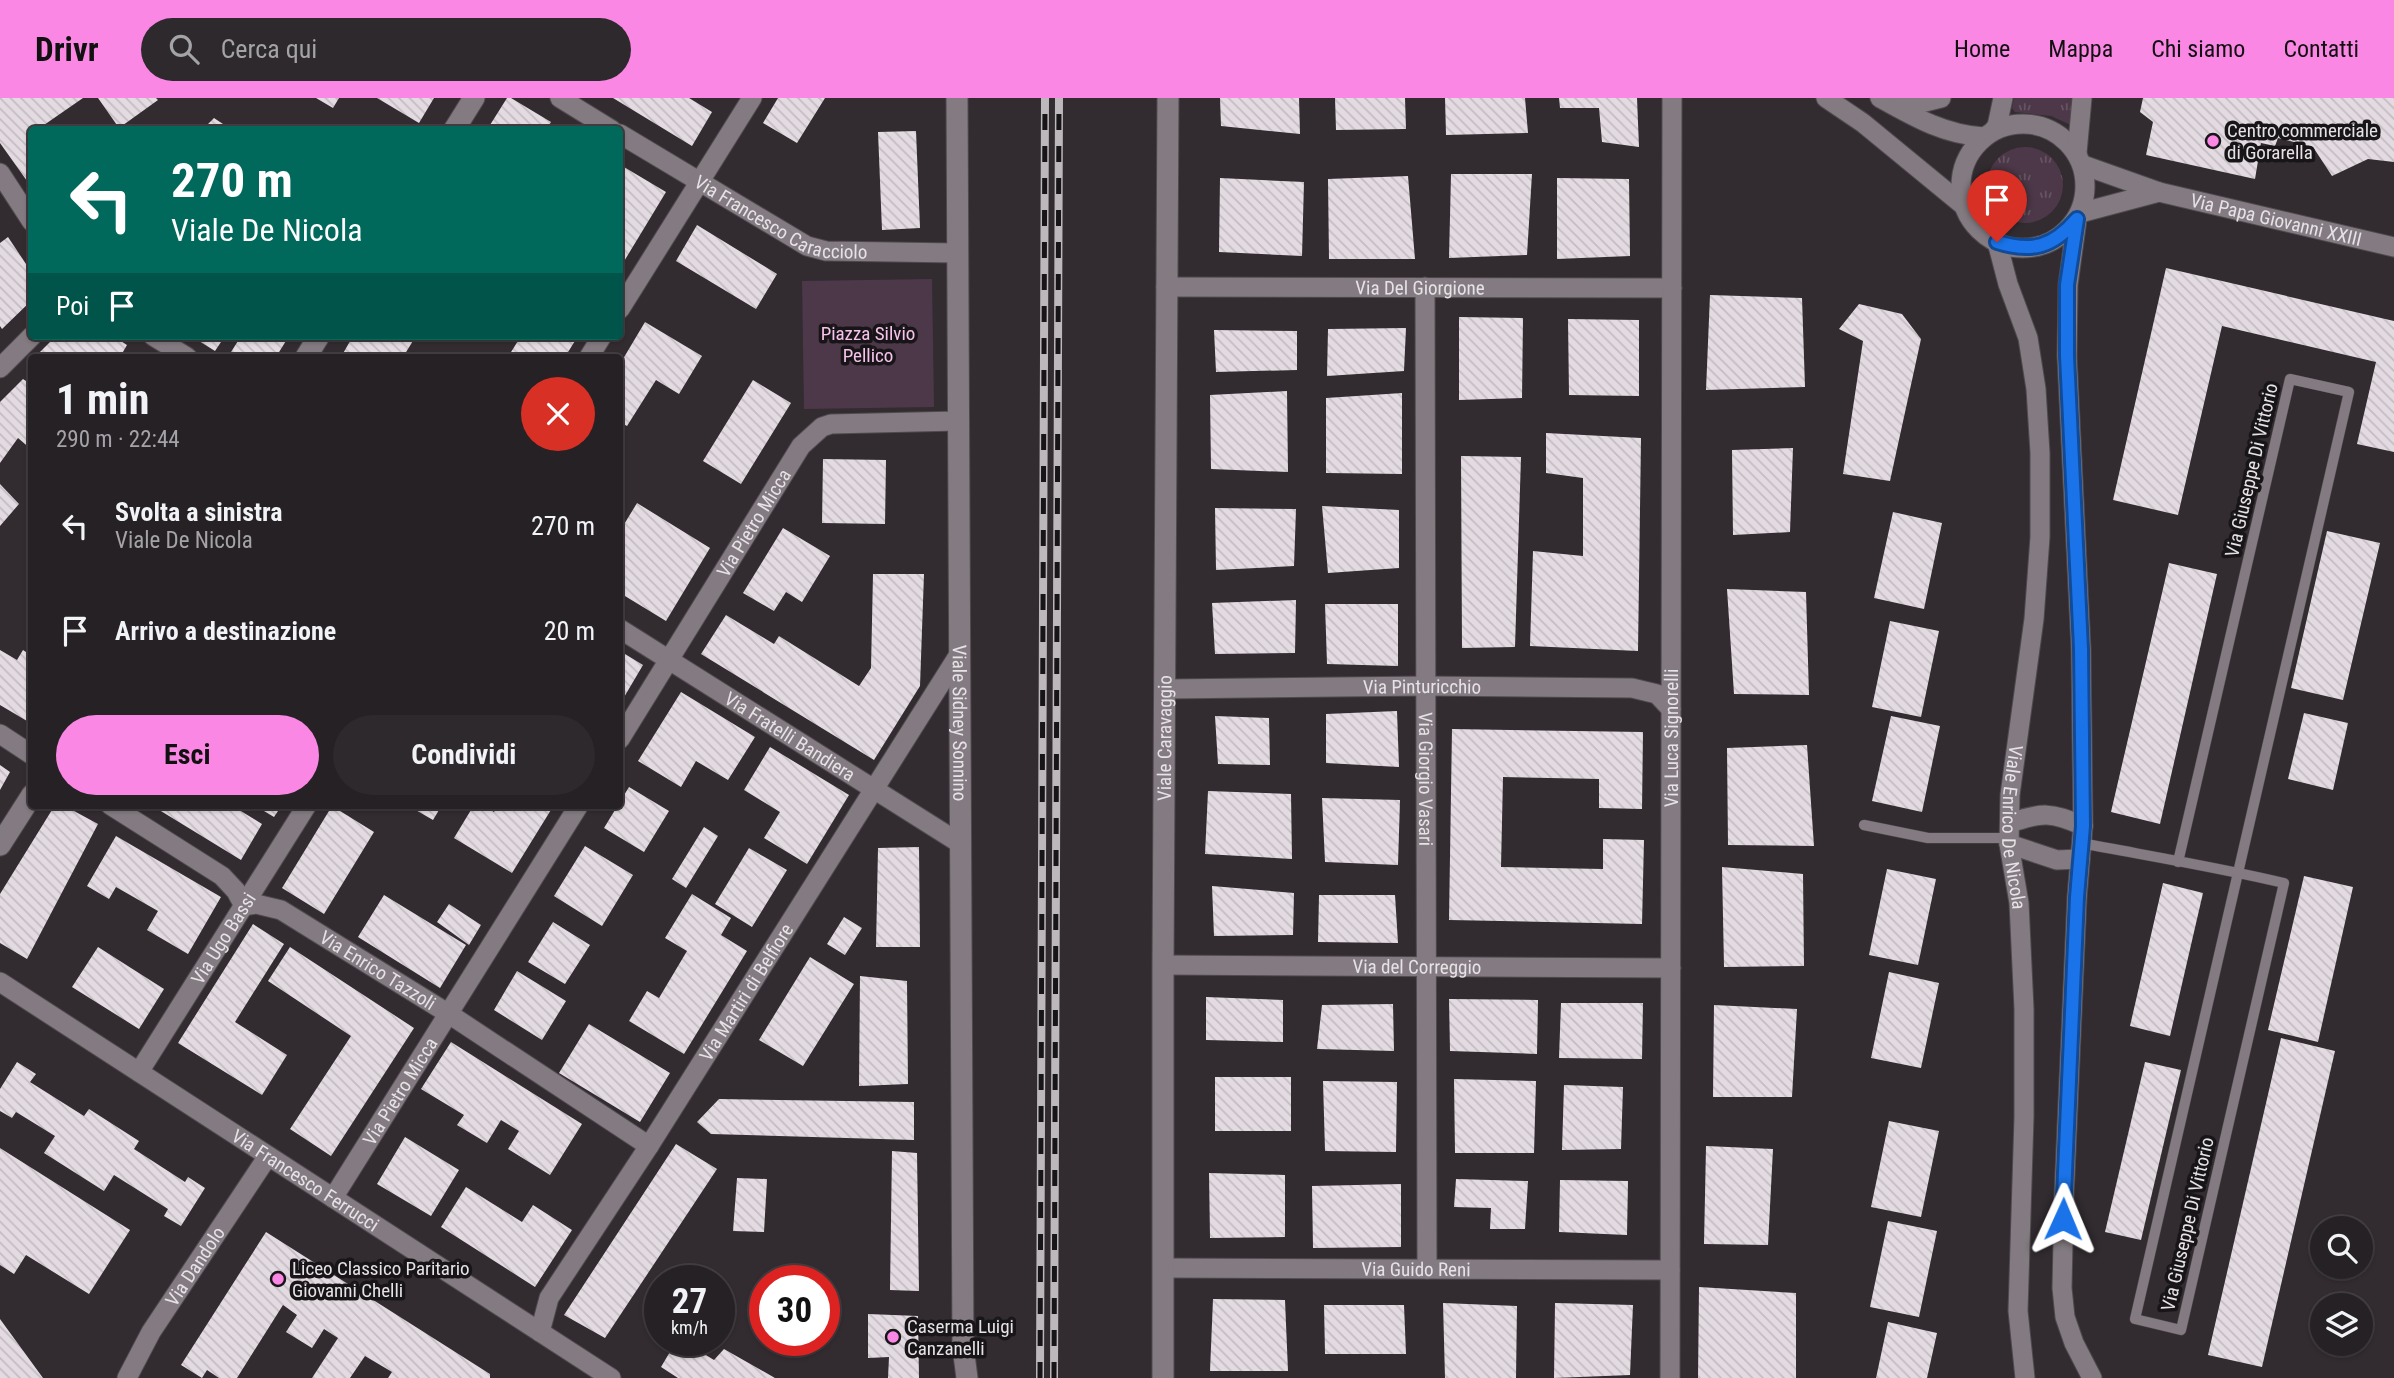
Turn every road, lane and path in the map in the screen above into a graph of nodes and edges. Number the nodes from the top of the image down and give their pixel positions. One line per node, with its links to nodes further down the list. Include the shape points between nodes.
1 (474, 98): 13 (street)
2 (560, 98): 14 (street)
3 (752, 98): 19 (street)
4 (957, 98): 26 (street, Viale Sidney Sonnino)
5 (1168, 98): 27 (street, Viale Caravaggio)
6 (1672, 98): 29 (street, Via Luca Signorelli)
7 (1826, 98): 21 (street)
8 (1880, 98): 15 (street, via 1930,126 1967,136)
9 (1899, 98): 10 (street, via 1924,102)
10 (1941, 98)
11 (2003, 98): 15 (street, via 1997,126)
12 (2082, 98): 17 (street)
13 (456, 126)
14 (606, 126)
15 (1989, 134): 17 (street, via 2011,124 2031,123 2065,138); 21 (street, via 1971,151 1963,168)
16 (623, 136): 19 (street, Via Francesco Caracciolo)
17 (2080, 159): 20 (street, Via Papa Giovanni XXIII); 23 (street, via 2086,181)
18 (0, 173): 22 (street)
19 (699, 182): 26 (street, Via Francesco Caracciolo, via 788,237 826,251); 30 (street)
20 (2159, 192): 23 (street); 25 (street, Via Papa Giovanni XXIII)
21 (1964, 206): 24 (street, via 1977,227)
22 (28, 216)
23 (2078, 216): 24 (street, via 2050,243 2014,248); 52 (street, via 2067,285 2067,356 2081,649)
24 (1997, 242): 51 (street, Viale Enrico De Nicola, via 2028,338 2040,453 2034,619 2010,795)
25 (2394, 247)
26 (957, 253): 35 (street, Viale Sidney Sonnino)
27 (1166, 287): 28 (street, Via Del Giorgione); 40 (street, Viale Caravaggio)
28 (1425, 287): 29 (street, Via Del Giorgione); 39 (street, Via Giorgio Vasari)
29 (1672, 288): 41 (street, Via Luca Signorelli)
30 (623, 304)
31 (28, 340): 34 (street)
32 (159, 340): 33 (street)
33 (182, 354)
34 (0, 368)
35 (958, 421): 37 (street, Viale Sidney Sonnino); 38 (street, Via Pietro Micca, via 831,424 816,431 801,446)
36 (623, 631): 38 (street, Via Fratelli Bandiera)
37 (958, 656): 45 (street, Via Martiri di Belfiore); 53 (street, Viale Sidney Sonnino)
38 (669, 660): 43 (street, Via Pietro Micca); 45 (street, Via Fratelli Bandiera)
39 (1426, 686): 40 (street, Via Pinturicchio); 41 (street, Via Pinturicchio, via 1632,688 1657,694); 59 (street, Via Giorgio Vasari)
40 (1166, 689): 58 (street, Viale Caravaggio)
41 (1671, 709): 60 (street, Via Luca Signorelli)
42 (0, 734): 44 (street)
43 (623, 734)
44 (28, 752)
45 (874, 789): 53 (street, Via Fratelli Bandiera); 64 (street, Via Martiri di Belfiore)
46 (28, 801): 54 (street)
47 (116, 809): 57 (street, via 222,876)
48 (305, 809): 57 (street, Via Ugo Bassi)
49 (577, 809): 62 (street, Via Pietro Micca)
50 (1864, 825): 51 (lane, via 1928,838)
51 (2009, 835): 52 (street, via 2057,860); 52 (street, via 2031,815 2062,816); 78 (street, Viale Enrico De Nicola, via 2024,1009 2018,1311)
52 (2081, 843): 55 (lane, Via Giuseppe Di Vittorio); 79 (street, via 2062,1288 2065,1317)
53 (961, 844): 71 (street, Viale Sidney Sonnino)
54 (0, 845)
55 (2178, 862): 56 (lane, Via Giuseppe Di Vittorio); 56 (lane, Via Giuseppe Di Vittorio, via 2290,379 2349,392)
56 (2238, 872): 56 (lane, Via Giuseppe Di Vittorio, via 2135,1319 2181,1330 2284,883)
57 (244, 906): 62 (street, Via Enrico Tazzoli, via 281,910); 63 (street, Via Ugo Bassi)
58 (1163, 965): 59 (street, Via del Correggio); 67 (street, Viale Caravaggio)
59 (1426, 966): 60 (street, Via del Correggio); 68 (street, Via Giorgio Vasari)
60 (1671, 968): 69 (street, Via Luca Signorelli)
61 (0, 982): 63 (street, Via Francesco Ferrucci)
62 (449, 1014): 64 (street, Via Enrico Tazzoli); 66 (street, Via Pietro Micca)
63 (139, 1072): 65 (street, Via Francesco Ferrucci)
64 (649, 1146): 70 (street, Via Martiri di Belfiore, via 549,1298)
65 (268, 1156): 66 (street, Via Francesco Ferrucci); 72 (street, Via Dandolo, via 151,1332)
66 (333, 1198): 70 (street, Via Francesco Ferrucci)
67 (1164, 1268): 68 (street, Via Guido Reni); 76 (street, Viale Caravaggio)
68 (1427, 1269): 69 (street, Via Guido Reni)
69 (1670, 1270): 77 (street, Via Luca Signorelli)
70 (540, 1332): 73 (street, Via Francesco Ferrucci)
71 (963, 1347): 74 (street, Viale Sidney Sonnino); 75 (street, Viale Sidney Sonnino)
72 (127, 1378)
73 (611, 1378)
74 (958, 1378)
75 (967, 1378)
76 (1163, 1378)
77 (1670, 1378)
78 (2025, 1378)
79 (2092, 1378)

